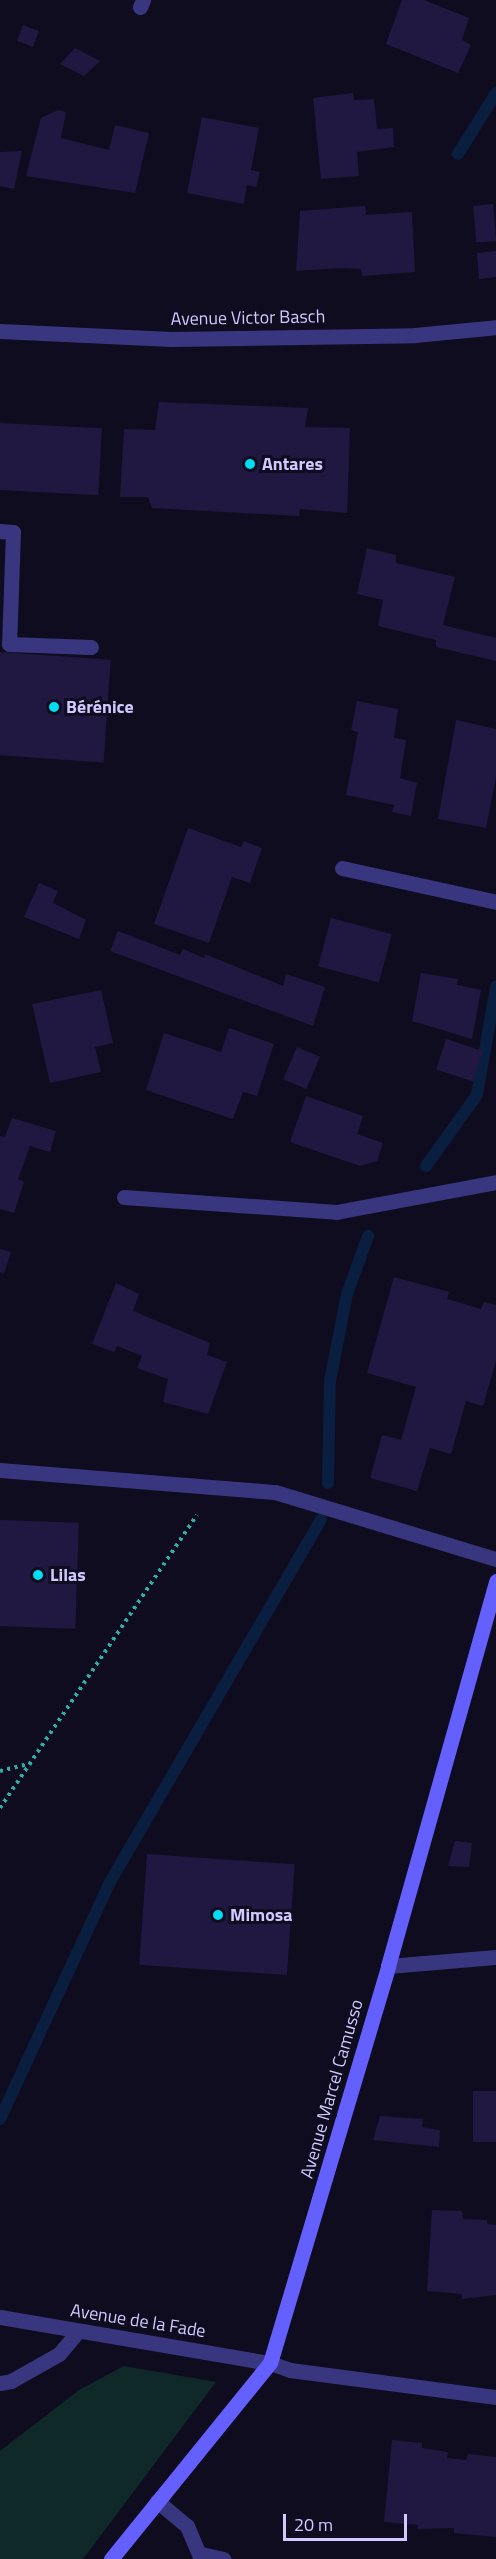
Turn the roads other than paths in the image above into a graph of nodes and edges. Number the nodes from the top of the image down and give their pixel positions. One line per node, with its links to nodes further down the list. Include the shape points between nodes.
1 (496, 327): 2 (street, Avenue Victor Basch, via 415,335 171,339)
2 (0, 331)
3 (0, 531): 4 (street, via 13,532 9,644)
4 (92, 647)
5 (342, 868): 6 (street)
6 (496, 902)
7 (496, 1182): 8 (street, via 336,1212)
8 (124, 1197)
9 (0, 1470): 10 (street, via 275,1492)
10 (496, 1559)
11 (496, 1581): 13 (street, Avenue Marcel Camusso)
12 (496, 1957): 13 (street)
13 (388, 1966): 16 (street, Avenue Marcel Camusso)
14 (0, 2317): 15 (street, Avenue de la Fade)
15 (78, 2331): 16 (street, Avenue de la Fade); 17 (street, via 59,2354 11,2381)
16 (270, 2363): 18 (street, Avenue de la Fade, via 290,2370); 19 (street, Avenue Marcel Camusso, via 225,2423)
17 (0, 2383)
18 (496, 2397)
19 (157, 2501): 20 (street, via 187,2526); 21 (street, Avenue Marcel Camusso)
20 (201, 2557): 22 (street)
21 (111, 2559)
22 (223, 2559)

